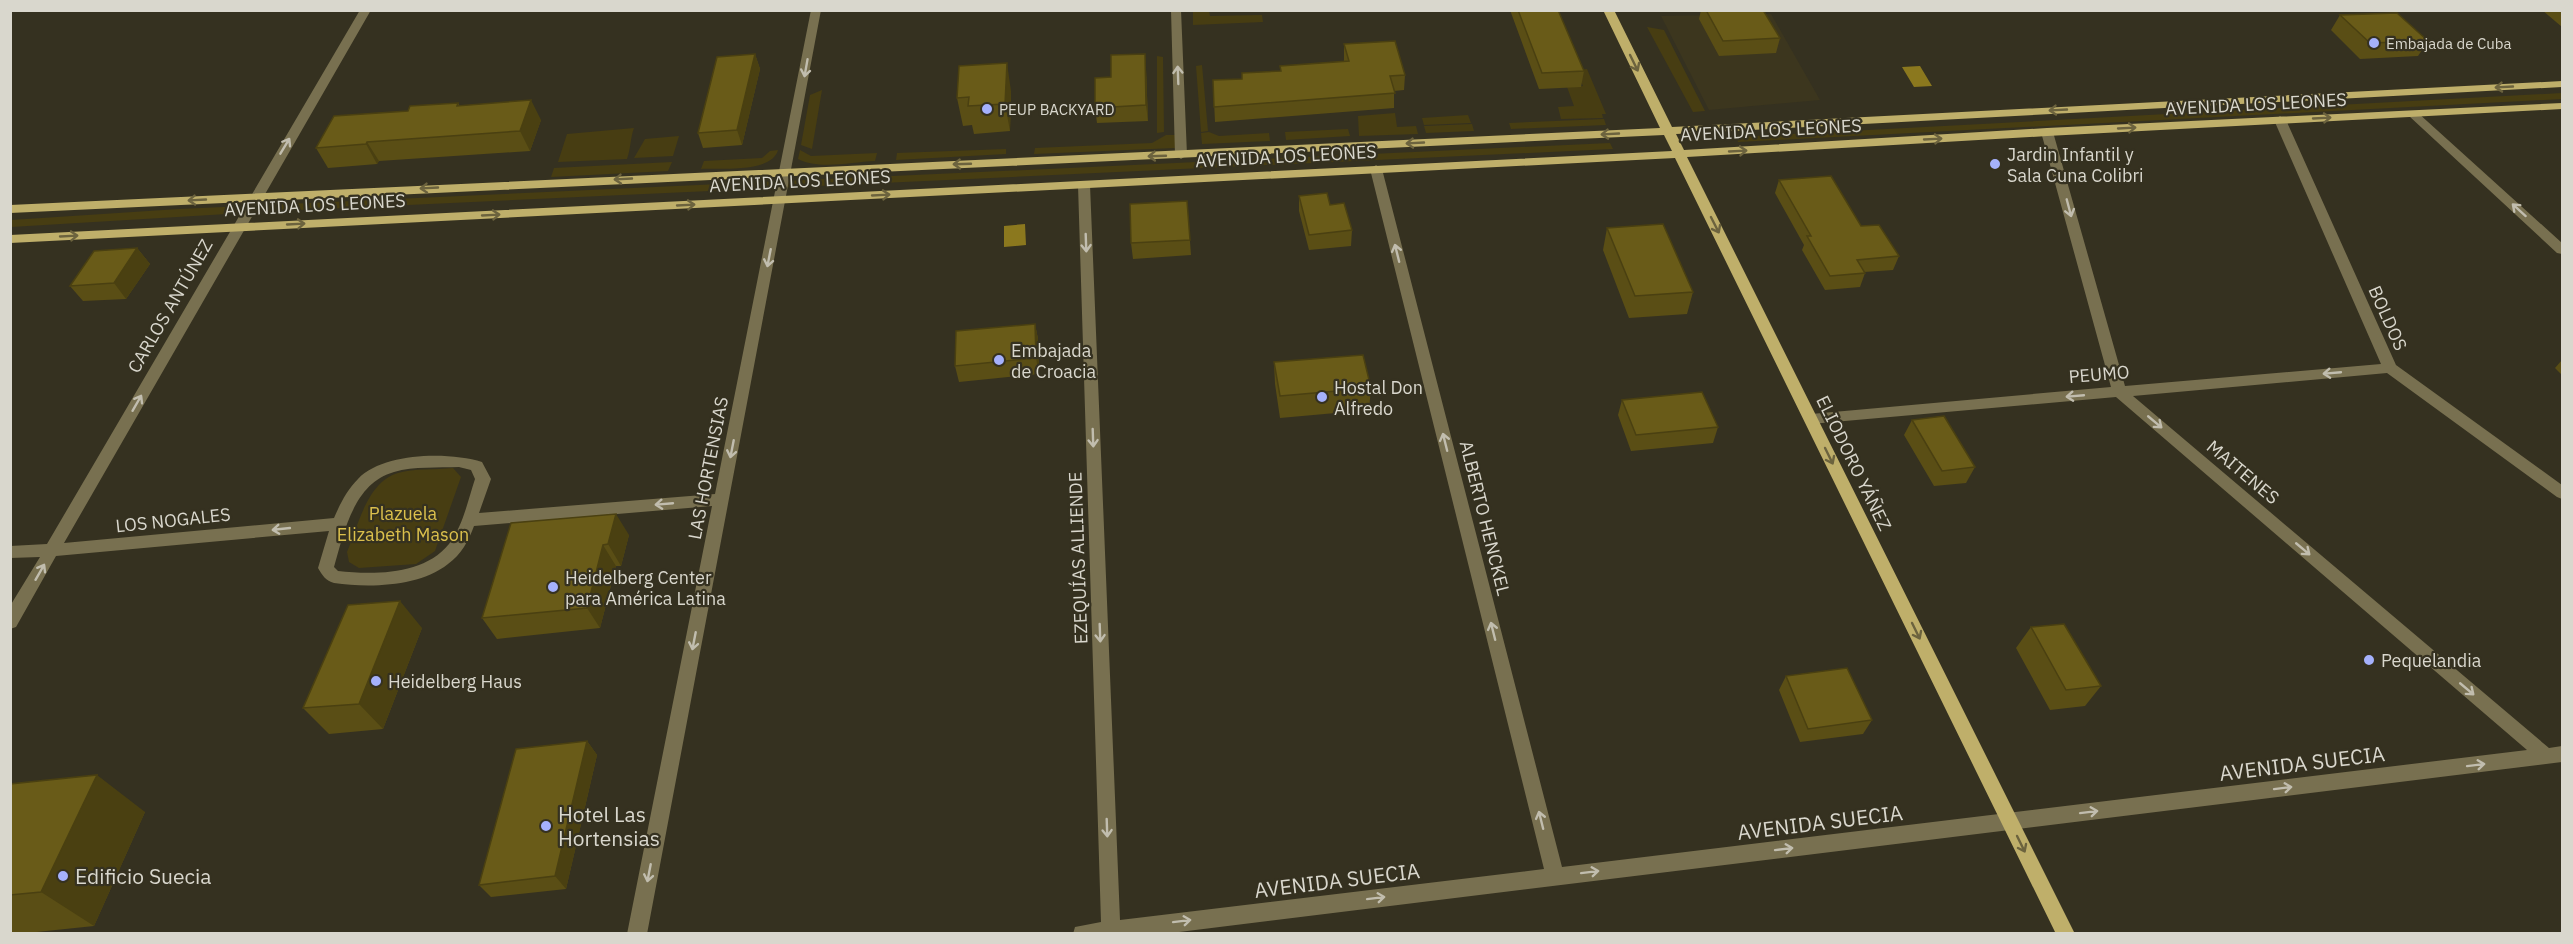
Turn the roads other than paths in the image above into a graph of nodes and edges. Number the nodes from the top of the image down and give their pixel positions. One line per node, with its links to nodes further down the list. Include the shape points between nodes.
1 (366, 10): 16 (street, CARLOS ANTÚNEZ, one-way to 1)
2 (816, 10): 14 (street, LAS HORTENSIAS, one-way to 14)
3 (1176, 10): 12 (street, one-way to 3)
4 (1608, 10): 9 (main road, ELIODORO YÁÑEZ, one-way to 9)
5 (2562, 84): 9 (main road, AVENIDA LOS LEONES, one-way to 9)
6 (2562, 106): 7 (main road, AVENIDA LOS LEONES)
7 (2413, 114): 8 (main road, AVENIDA LOS LEONES, one-way to 7); 21 (street, one-way to 7)
8 (2280, 120): 10 (main road, AVENIDA LOS LEONES, one-way to 8); 22 (street, BOLDOS)
9 (1668, 131): 11 (main road, ELIODORO YÁÑEZ); 12 (main road, AVENIDA LOS LEONES, one-way to 12)
10 (2047, 132): 11 (main road, AVENIDA LOS LEONES, one-way to 10); 23 (street, one-way to 23)
11 (1680, 154): 13 (main road, AVENIDA LOS LEONES); 24 (main road, ELIODORO YÁÑEZ, one-way to 24)
12 (1181, 155): 14 (main road, AVENIDA LOS LEONES, one-way to 14)
13 (1376, 169): 15 (main road, AVENIDA LOS LEONES); 34 (street, ALBERTO HENCKEL, one-way to 13)
14 (787, 171): 16 (main road, AVENIDA LOS LEONES, one-way to 16); 17 (street, LAS HORTENSIAS)
15 (1084, 184): 17 (main road, AVENIDA LOS LEONES, one-way to 15); 35 (street, EZEQUÍAS ALLIENDE, one-way to 35)
16 (255, 197): 18 (main road, AVENIDA LOS LEONES, one-way to 18); 19 (street, CARLOS ANTÚNEZ)
17 (780, 201): 19 (main road, AVENIDA LOS LEONES, one-way to 17); 26 (street, LAS HORTENSIAS, one-way to 26)
18 (10, 209)
19 (238, 227): 20 (main road, AVENIDA LOS LEONES, one-way to 19); 29 (street, CARLOS ANTÚNEZ, one-way to 19)
20 (10, 239)
21 (2562, 250)
22 (2390, 368): 23 (street, PEUMO, one-way to 23); 25 (street, BOLDOS)
23 (2119, 392): 24 (street, PEUMO, one-way to 24); 32 (street, MAITENES, one-way to 32)
24 (1811, 419): 33 (main road, ELIODORO YÁÑEZ, one-way to 33)
25 (2562, 493)
26 (722, 499): 27 (street, one-way to 27); 36 (street, LAS HORTENSIAS, one-way to 36)
27 (469, 520): 28 (street, via 454,550 435,568 411,576 351,580 334,577 326,568); 28 (street, via 483,479 477,466 459,461 390,467 373,474 358,487)
28 (339, 524): 29 (street, LOS NOGALES, one-way to 29)
29 (52, 549): 30 (street, LOS NOGALES); 31 (street, CARLOS ANTÚNEZ, one-way to 29)
30 (10, 552)
31 (10, 622)
32 (2554, 755): 33 (street, AVENIDA SUECIA, one-way to 32)
33 (2010, 821): 34 (street, AVENIDA SUECIA, one-way to 33); 38 (main road, ELIODORO YÁÑEZ, one-way to 38)
34 (1555, 876): 35 (street, AVENIDA SUECIA, one-way to 34)
35 (1111, 930): 37 (street, AVENIDA SUECIA)
36 (637, 933)
37 (1082, 933)
38 (2066, 933)

